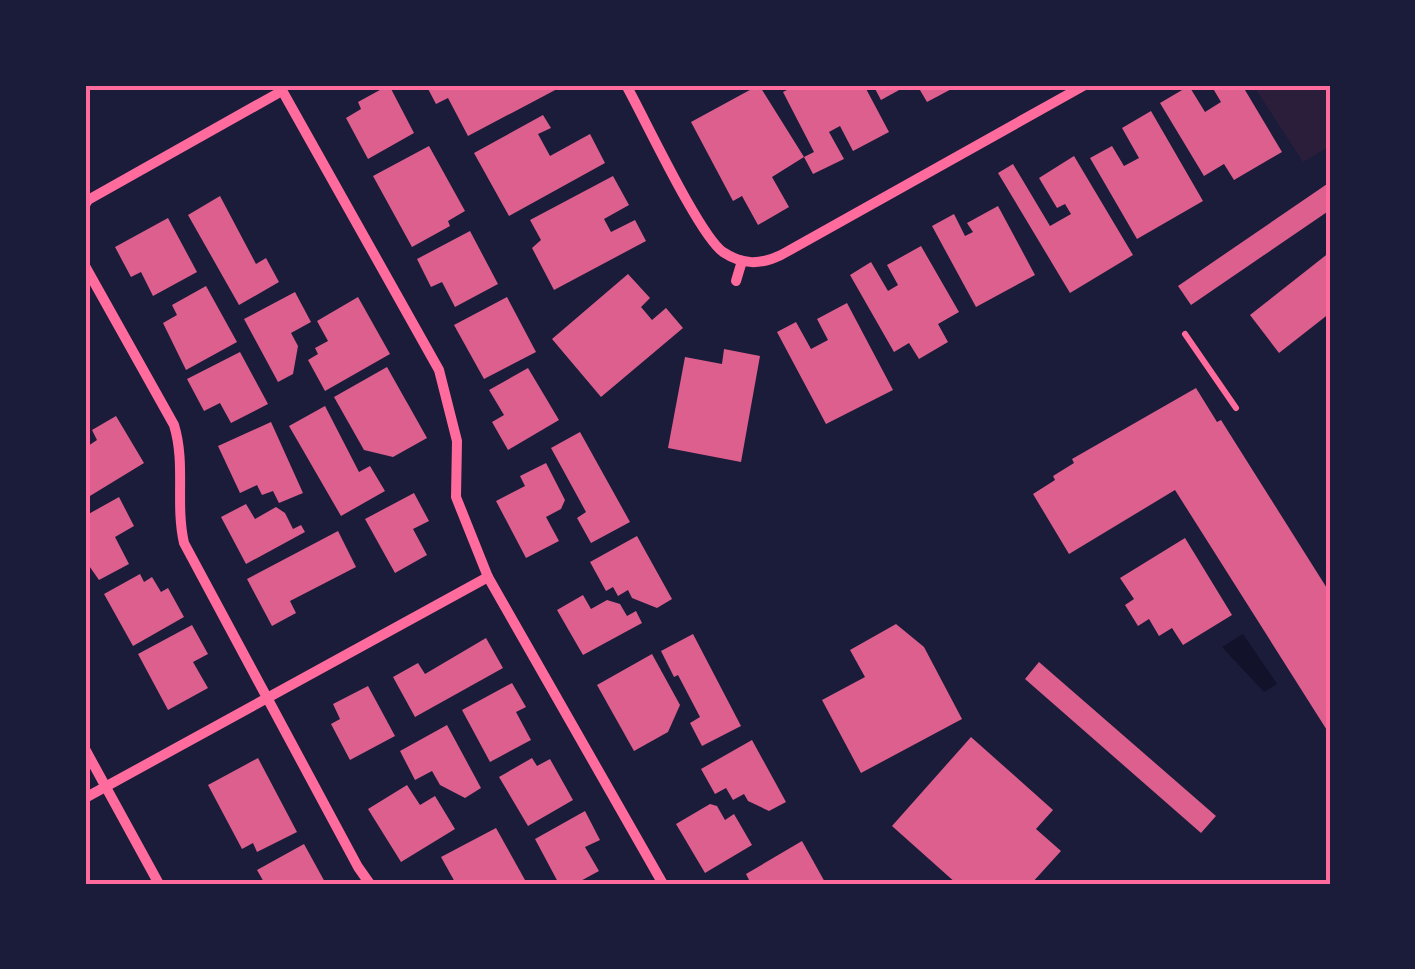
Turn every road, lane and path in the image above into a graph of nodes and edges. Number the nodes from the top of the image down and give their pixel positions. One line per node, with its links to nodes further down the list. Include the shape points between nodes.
1 (626, 85): 5 (street, via 713,243)
2 (1085, 85): 5 (street, via 781,256)
3 (281, 88): 4 (street); 10 (street, via 439,370 457,441 456,498)
4 (85, 205)
5 (747, 262): 7 (street)
6 (85, 266): 11 (street, via 174,425 182,450 178,516 184,543)
7 (736, 281)
8 (1185, 334): 9 (lane)
9 (1236, 408)
10 (488, 577): 11 (street); 17 (street)
11 (266, 697): 13 (street); 16 (street)
12 (85, 749): 13 (street)
13 (106, 787): 14 (street); 15 (street)
14 (85, 798)
15 (159, 884)
16 (370, 884)
17 (662, 884)

